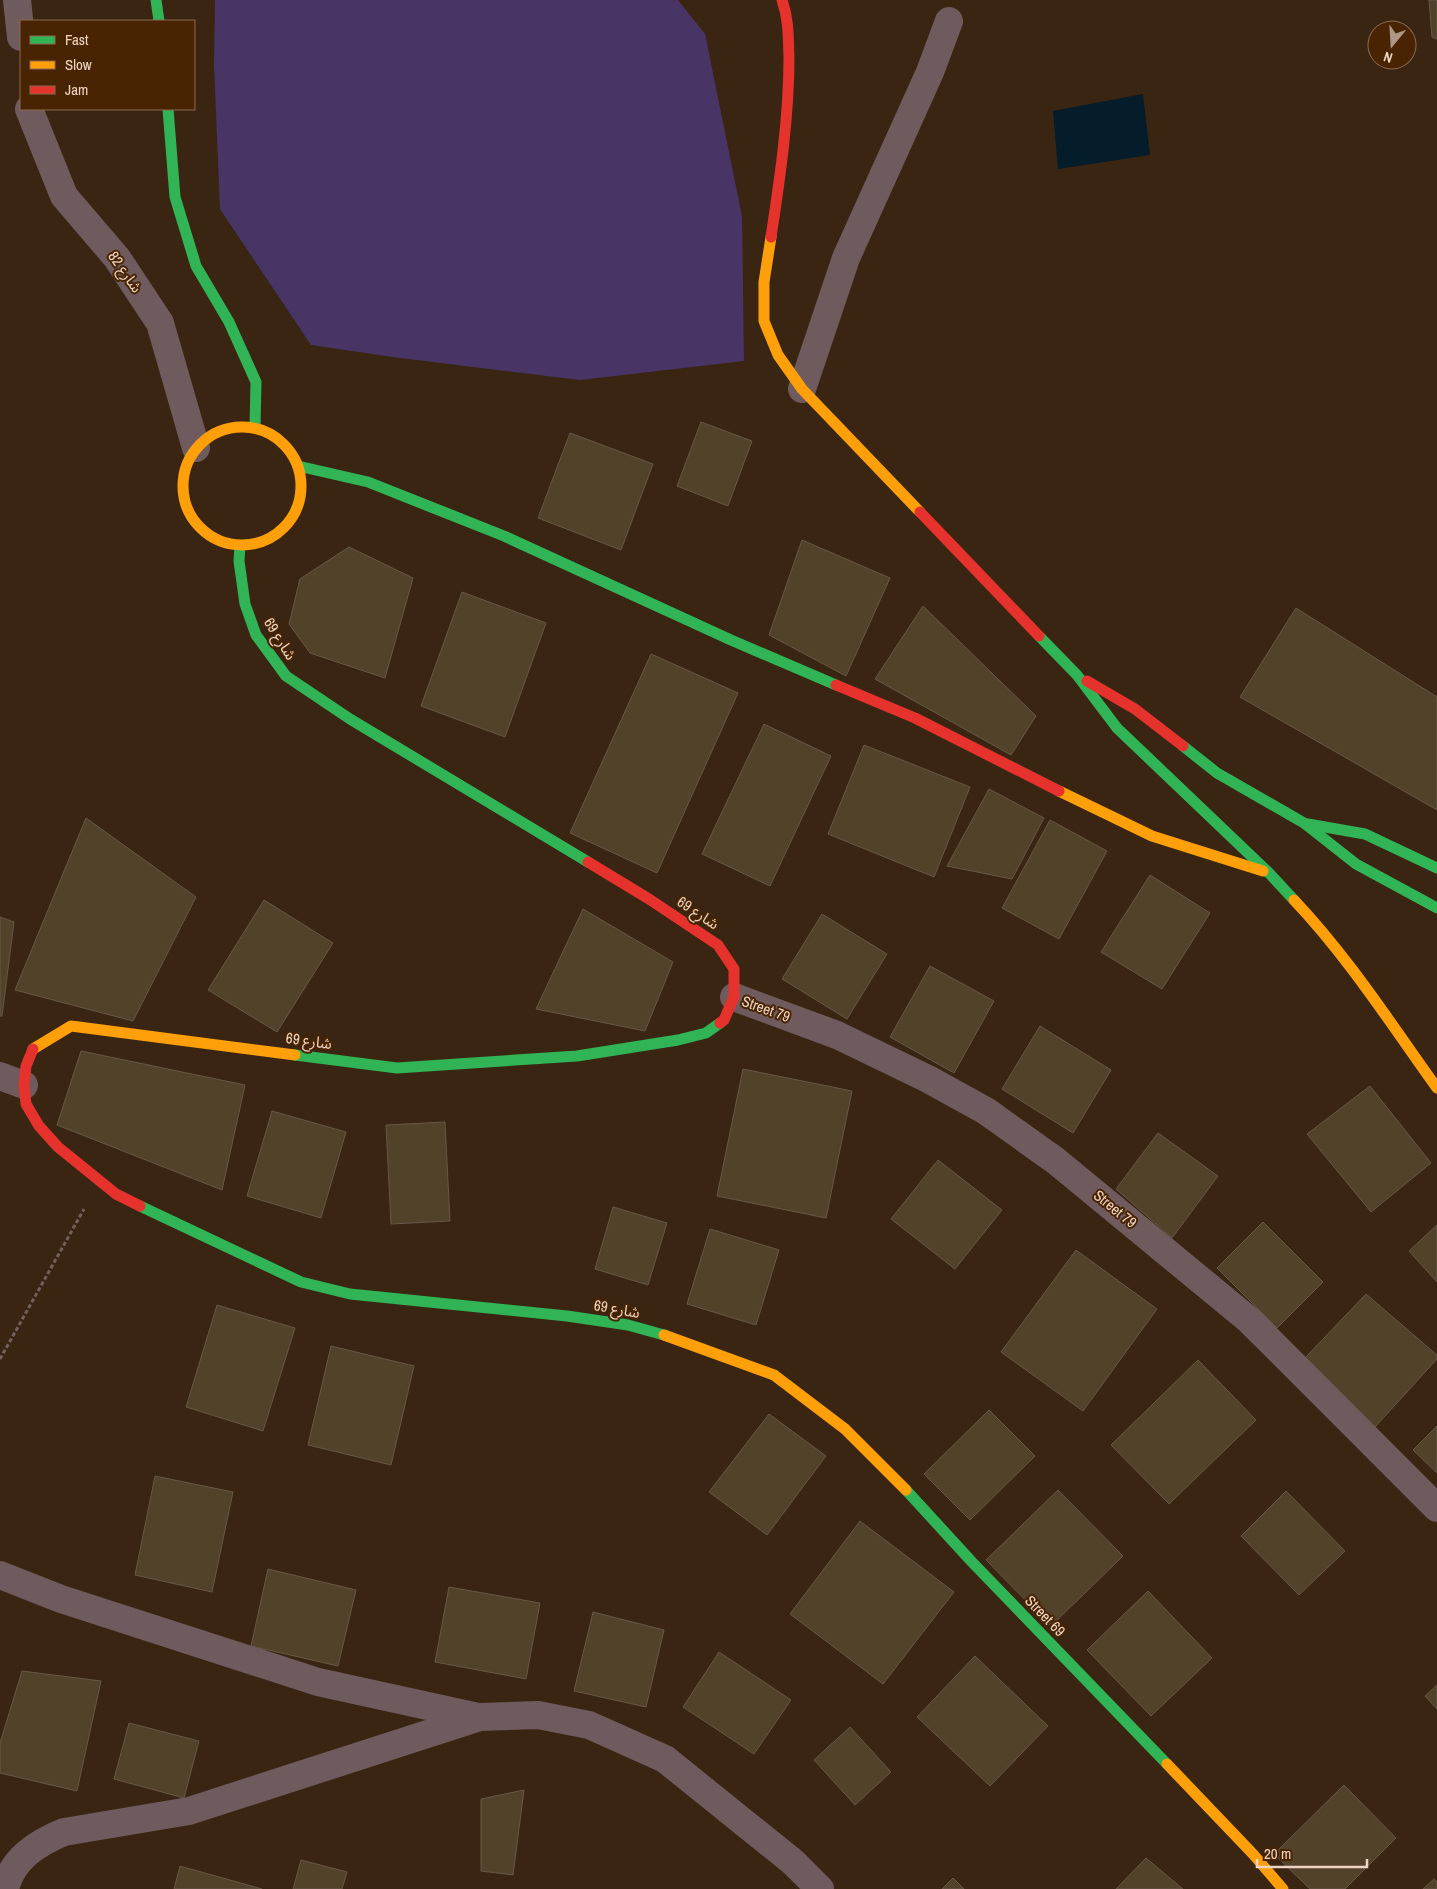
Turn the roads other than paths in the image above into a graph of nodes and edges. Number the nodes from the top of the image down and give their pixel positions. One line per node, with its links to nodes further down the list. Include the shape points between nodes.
1 (17, 0): 6 (street)
2 (156, 0): 4 (street)
3 (782, 0): 9 (street, via 788,17 790,86 764,282 764,321 778,355)
4 (159, 20)
5 (949, 21): 9 (street, via 930,72 846,258)
6 (20, 28)
7 (29, 110): 11 (street, شارع 82, via 64,196 117,258 160,323)
8 (168, 110): 10 (street, via 175,197 196,266 229,322 256,382)
9 (802, 389): 14 (street)
10 (255, 428): 11 (street, via 233,427 212,434); 12 (street, via 281,442 292,453)
11 (196, 448): 13 (street, via 186,464 182,483 184,501 192,519 205,533 222,542)
12 (298, 466): 13 (street, via 301,499 285,528 257,544); 17 (street, via 368,482 504,536 731,640 915,718 1152,836)
13 (240, 546): 19 (street, شارع 69, via 244,604 256,635 286,676 350,719 649,899 718,945 734,969)
14 (1078, 675): 15 (street, via 1135,709 1217,773); 17 (street, via 1117,728)
15 (1304, 823): 16 (street, via 1365,834); 18 (street, via 1356,864)
16 (1437, 868)
17 (1269, 873): 21 (street, via 1324,932)
18 (1437, 908)
19 (734, 997): 20 (street, شارع 69, via 724,1020 706,1033 678,1040 577,1056 397,1068 71,1026 34,1047 26,1066); 23 (street, Street 79, via 837,1035 986,1111 1056,1162 1250,1320)
20 (12, 1080): 22 (street, شارع 69, via 39,1126 58,1147)
21 (1437, 1088)
22 (100, 1182): 28 (street, Street 69, via 116,1194 160,1216 301,1282 350,1294 628,1325 681,1340 774,1375 845,1430 902,1486)
23 (1437, 1508)
24 (0, 1575): 25 (street, via 61,1599 318,1682)
25 (480, 1717): 26 (street, via 189,1811 64,1832 33,1848 19,1861 8,1876); 27 (street, via 538,1715 589,1725 665,1759 793,1862)
26 (5, 1889)
27 (820, 1889)
28 (1284, 1889)

